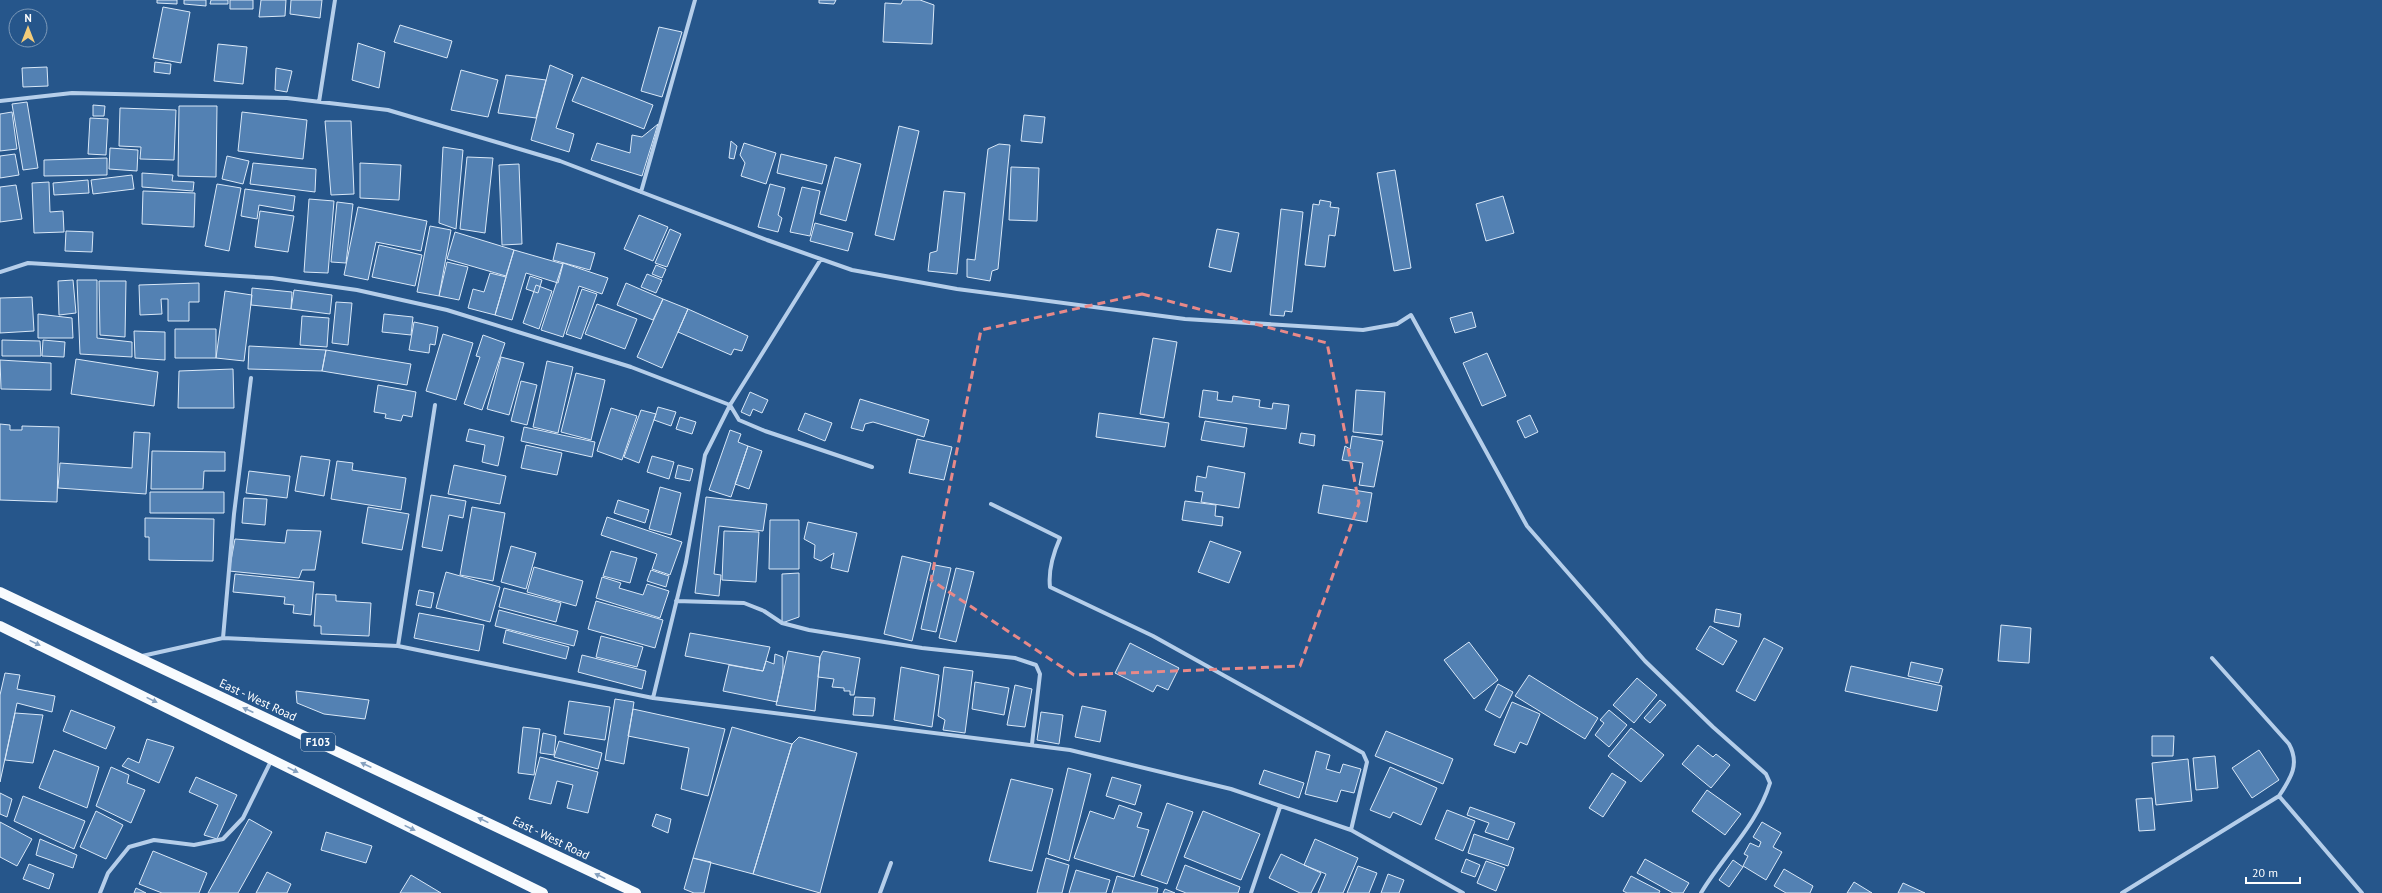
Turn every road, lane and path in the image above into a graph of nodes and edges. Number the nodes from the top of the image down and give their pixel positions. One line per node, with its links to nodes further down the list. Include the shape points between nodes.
1 (335, 0): 4 (street)
2 (695, 0): 5 (street)
3 (0, 101): 4 (street, via 72,93 287,98)
4 (319, 102): 5 (street, via 388,110 560,161)
5 (641, 192): 6 (street)
6 (821, 259): 10 (street); 33 (street, via 852,270 957,289 1185,319 1363,330 1397,324 1411,315 1528,526 1645,660 1713,727 1766,774 1770,783 1765,798 1747,829 1713,872)
7 (0, 272): 10 (street, via 28,263 272,278 357,290 447,310 630,367)
8 (251, 378): 16 (street)
9 (435, 405): 17 (street)
10 (730, 405): 11 (street, via 739,420); 14 (street, via 705,455 686,562)
11 (872, 467)
12 (991, 504): 25 (street, via 1060,538 1048,576 1050,587 1153,636 1363,753 1367,762)
13 (0, 592): 18 (main road, East - West Road / F103)
14 (676, 601): 20 (street); 21 (street, via 744,603 764,610 782,623 808,630 922,648 1015,658 1036,665 1040,674)
15 (1, 627): 22 (main road, one-way to 22)
16 (222, 638): 17 (street); 18 (street)
17 (398, 646): 20 (street)
18 (137, 658): 29 (main road, East - West Road / F103, one-way to 18)
19 (2212, 658): 23 (street, via 2289,744 2294,754 2293,776)
20 (653, 698): 21 (street, via 790,717)
21 (1032, 744): 24 (street, via 1070,750 1231,789)
22 (271, 760): 27 (street, via 243,818 222,839 194,845 154,840 128,847 108,873); 28 (main road, one-way to 28)
23 (2279, 796): 34 (street); 35 (street)
24 (1280, 807): 25 (street); 31 (street)
25 (1351, 830): 32 (street)
26 (891, 863): 30 (street)
27 (100, 893)
28 (543, 893)
29 (636, 893)
30 (880, 893)
31 (1251, 893)
32 (1463, 893)
33 (1701, 893)
34 (2122, 893)
35 (2362, 893)

